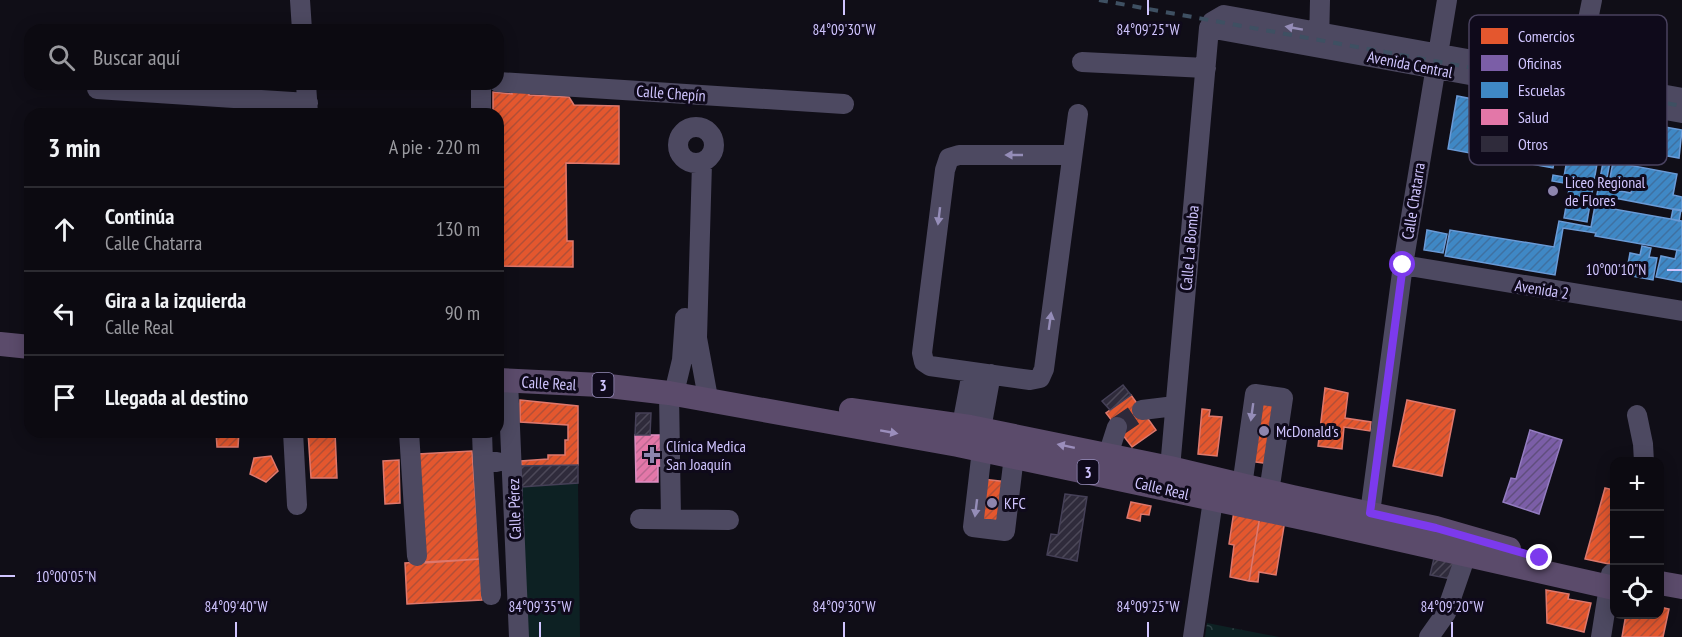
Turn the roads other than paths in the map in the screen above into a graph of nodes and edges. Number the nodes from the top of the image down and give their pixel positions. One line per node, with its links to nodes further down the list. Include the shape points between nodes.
1 (300, 0): 7 (street)
2 (1320, 0): 8 (street)
3 (1447, 0): 9 (street, Calle Chatarra)
4 (1592, 0): 5 (street)
5 (1589, 15)
6 (1217, 22): 8 (street, Avenida Central); 12 (street, Calle La Bomba)
7 (302, 24)
8 (1319, 40): 9 (street, Avenida Central)
9 (1436, 61): 11 (street, Avenida Central); 26 (street, Calle Chatarra)
10 (1082, 62): 12 (street)
11 (1469, 67)
12 (1206, 68): 36 (street, Calle La Bomba)
13 (504, 82): 19 (street, Calle Chepín)
14 (116, 90): 18 (street)
15 (481, 90): 20 (street)
16 (1667, 96): 17 (street, Avenida Central)
17 (1682, 98)
18 (307, 100)
19 (844, 104)
20 (481, 108)
21 (1667, 109): 22 (street, Avenida Central)
22 (1682, 113)
23 (1078, 114): 24 (street)
24 (1072, 155): 31 (street, one-way to 24, via 1030,380 1040,378 1044,369); 31 (street, one-way to 31, via 949,158 922,353 924,363 930,366)
25 (696, 162): 28 (street)
26 (1403, 265): 27 (street, Avenida 2); 55 (street, Calle Chatarra)
27 (1682, 311)
28 (691, 338): 34 (street); 35 (street)
29 (0, 344): 30 (main road)
30 (24, 346)
31 (981, 373): 40 (street)
32 (504, 380): 34 (main road, Calle Real / 3)
33 (504, 389): 47 (street, Calle Pérez)
34 (672, 393): 35 (main road, Calle Real / 3); 57 (street)
35 (708, 398): 40 (main road, Calle Real / 3)
36 (1175, 406): 37 (street); 49 (street, Calle La Bomba)
37 (1142, 410)
38 (1637, 415): 46 (street)
39 (1117, 427): 44 (street)
40 (975, 435): 44 (main road, Calle Real / 3, one-way to 40); 45 (main road, Calle Real / 3); 45 (street, one-way to 45, via 973,527 1005,531)
41 (293, 438): 54 (street)
42 (409, 438): 61 (street)
43 (482, 438): 48 (street)
44 (1108, 455): 49 (main road, Calle Real / 3)
45 (1014, 456): 50 (main road, Calle Real / 3)
46 (1644, 457)
47 (512, 460): 48 (street); 70 (street, Calle Pérez)
48 (483, 462): 67 (street)
49 (1170, 468): 50 (main road, via 1156,475 1127,470); 51 (main road, Calle Real / 3); 53 (main road, via 1178,480 1207,490)
50 (1089, 472): 53 (main road, Calle Real / 3)
51 (1242, 486): 52 (main road, Calle Real / 3); 52 (street, one-way to 51, via 1283,398 1255,394)
52 (1280, 494): 53 (main road, via 1270,498 1222,492); 55 (main road, Calle Real / 3)
53 (1213, 500): 59 (main road, Calle Real / 3); 71 (street)
54 (297, 505)
55 (1370, 513): 59 (main road, via 1364,519); 60 (main road, via 1382,526 1420,534); 62 (main road, Calle Real / 3, via 1436,528)
56 (640, 519): 57 (street)
57 (671, 519): 58 (street)
58 (729, 520)
59 (1317, 521): 60 (main road, Calle Real / 3)
60 (1456, 552): 63 (main road, Calle Real / 3); 72 (street, via 1446,613)
61 (417, 556)
62 (1610, 580)
63 (1610, 581)
64 (1664, 584): 65 (main road)
65 (1682, 587)
66 (1610, 591): 73 (street)
67 (491, 595)
68 (1664, 597): 69 (main road)
69 (1682, 600)
70 (519, 637)
71 (1193, 637)
72 (1428, 637)
73 (1601, 637)

